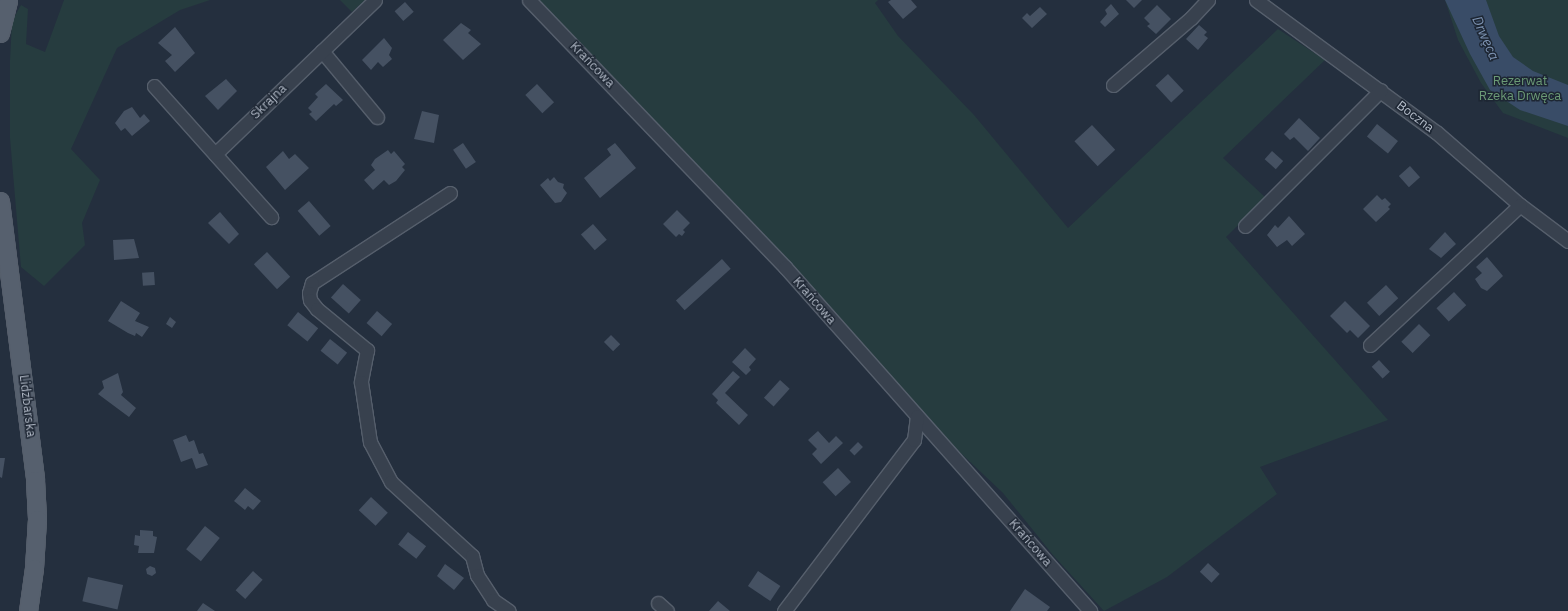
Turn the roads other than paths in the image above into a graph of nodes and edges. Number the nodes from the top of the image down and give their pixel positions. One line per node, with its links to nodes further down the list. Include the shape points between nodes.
1 (8, 0): 6 (main road)
2 (375, 0): 7 (street, Skrajna)
3 (529, 0): 20 (street, Krańcowa, via 785,267)
4 (1208, 0): 8 (street)
5 (1256, 0): 10 (street, Boczna)
6 (0, 33)
7 (322, 51): 11 (street); 12 (street, Skrajna)
8 (1113, 84)
9 (154, 86): 12 (street)
10 (1380, 90): 15 (street, Boczna, via 1436,132); 17 (street)
11 (378, 117)
12 (215, 154): 16 (street)
13 (450, 193): 22 (street, via 312,283 308,293 317,309 367,350 361,382 370,442 391,482 472,556 477,575 494,600)
14 (0, 201): 21 (main road, Lidzbarska, via 35,480 35,561)
15 (1520, 205): 18 (street, Boczna); 19 (street)
16 (271, 217)
17 (1245, 226)
18 (1568, 241)
19 (1370, 345)
20 (917, 416): 23 (street, via 914,440); 24 (street, Krańcowa)
21 (28, 611)
22 (509, 611)
23 (784, 611)
24 (1090, 611)

